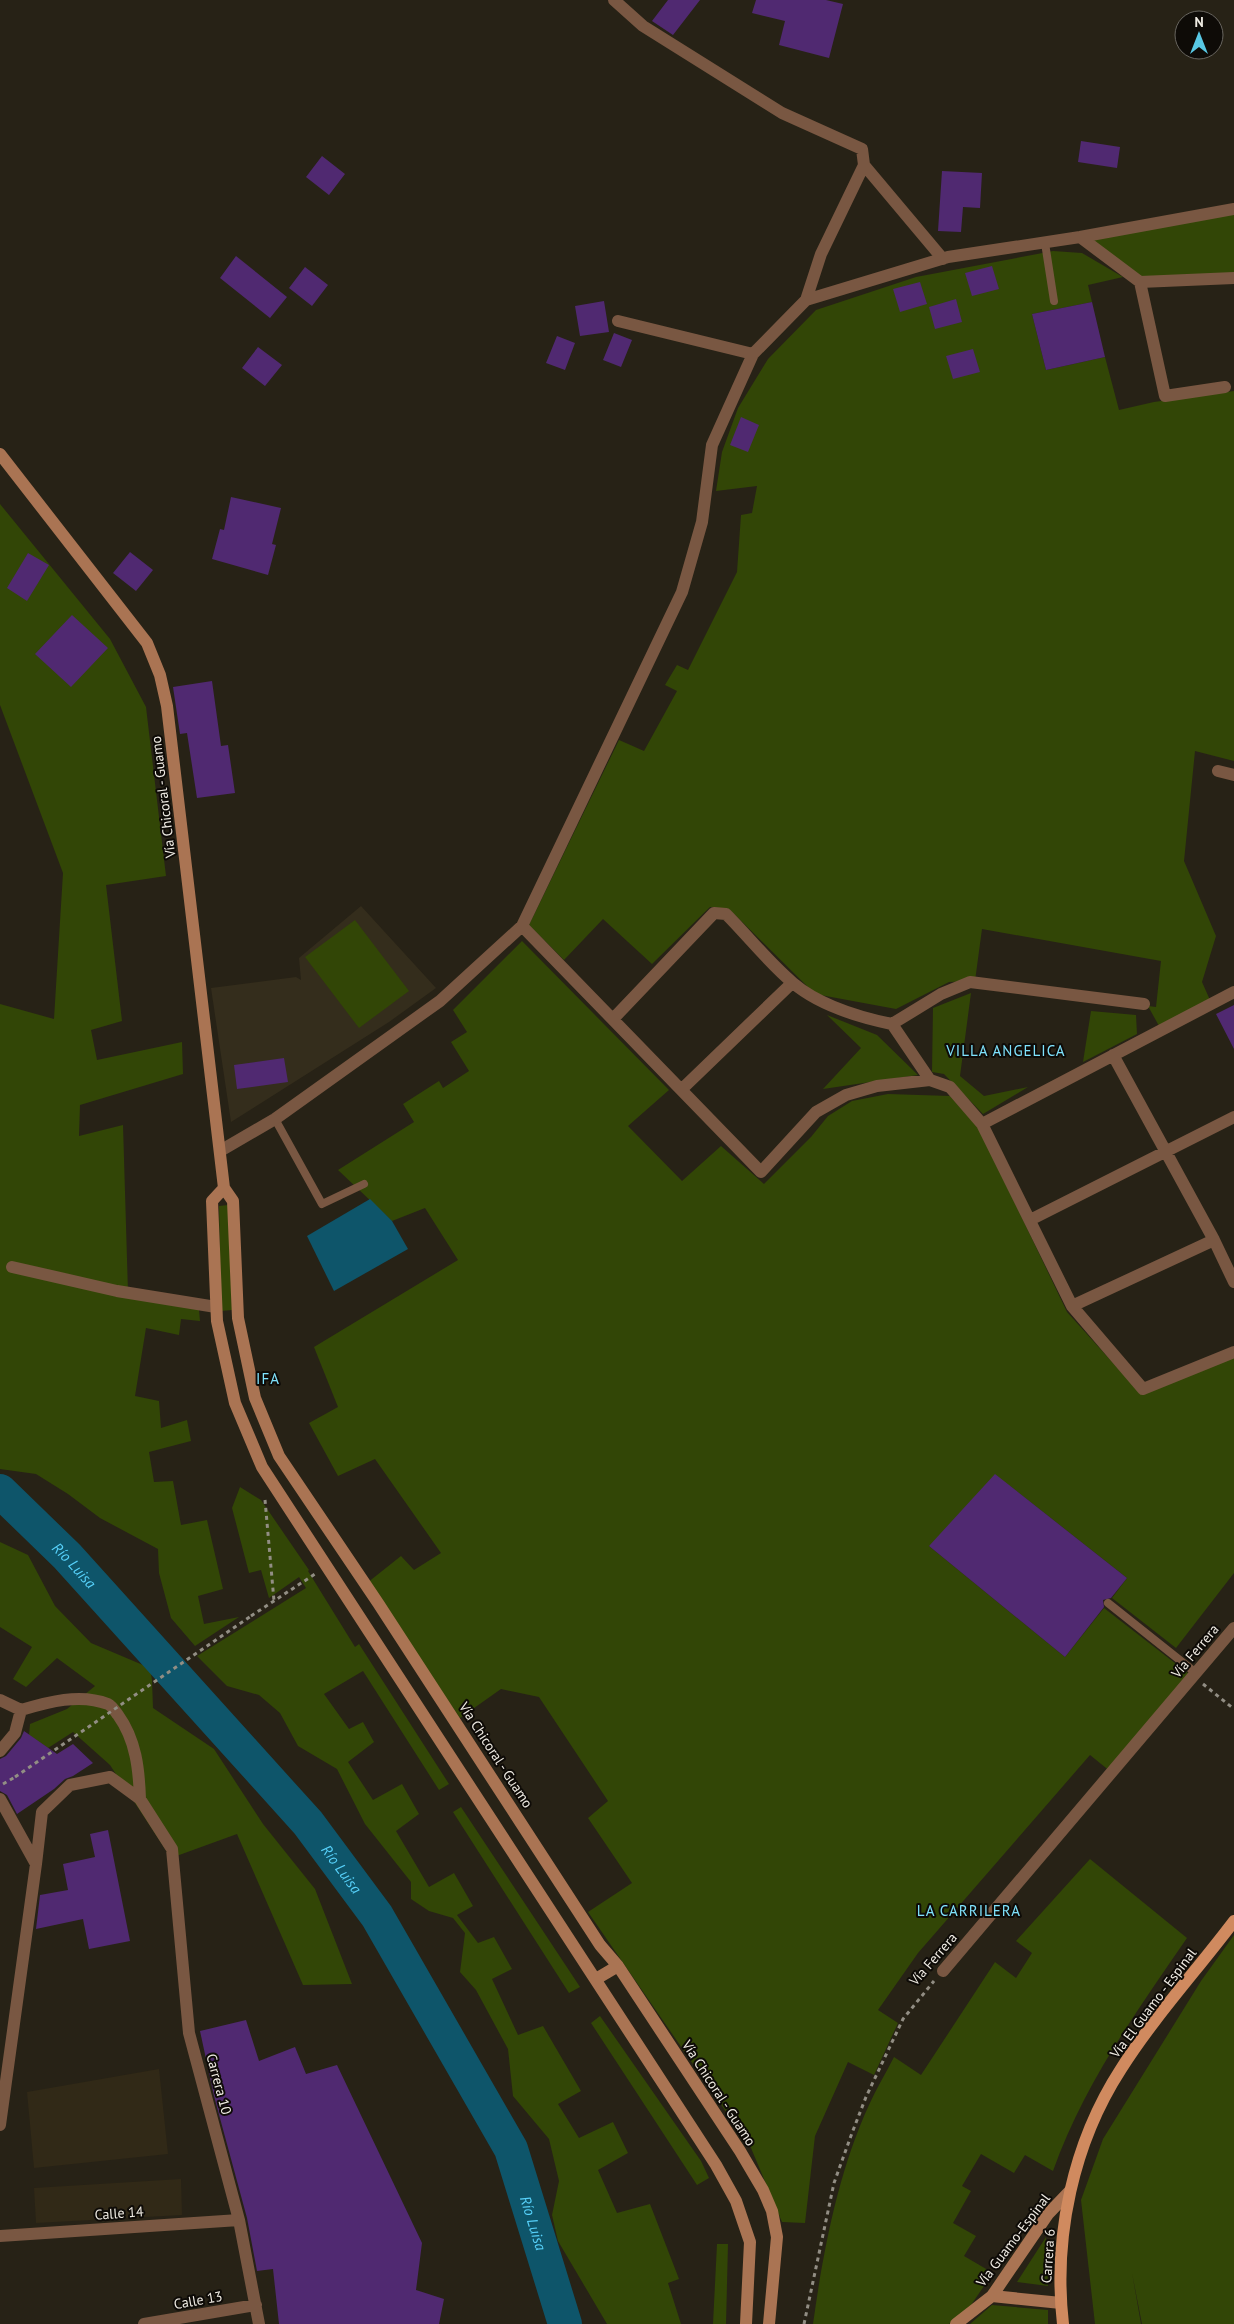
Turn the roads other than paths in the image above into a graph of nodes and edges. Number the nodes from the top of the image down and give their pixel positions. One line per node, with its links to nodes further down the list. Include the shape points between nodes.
1 (614, 0): 2 (street, via 643,26 782,113 862,149)
2 (864, 164): 6 (street); 9 (street, via 821,254)
3 (1234, 209): 4 (street)
4 (1080, 237): 5 (street); 8 (street)
5 (1045, 243): 6 (street); 10 (lane)
6 (943, 259): 9 (street)
7 (1234, 278): 8 (street)
8 (1140, 282): 13 (street, via 1165,396)
9 (806, 300): 12 (street)
10 (1054, 301)
11 (618, 321): 12 (street)
12 (753, 354): 17 (street, via 712,445 702,522 682,592)
13 (1225, 387)
14 (0, 454): 29 (street, Vía Chicoral - Guamo, via 146,643 160,675 167,706)
15 (1218, 771): 16 (street)
16 (1234, 776)
17 (522, 926): 21 (street); 27 (street, via 440,1001)
18 (792, 983): 21 (street, via 726,914 714,913); 22 (street, via 859,1017); 25 (street)
19 (1234, 992): 23 (street)
20 (1144, 1004): 22 (street, via 970,982 941,994)
21 (614, 1018): 25 (street)
22 (892, 1024): 24 (street)
23 (1113, 1056): 28 (street); 30 (street)
24 (930, 1080): 25 (street, via 877,1086 846,1095 816,1112 762,1172); 28 (street, via 950,1087)
25 (682, 1089)
26 (1234, 1117): 30 (street)
27 (275, 1119): 29 (street); 31 (lane, via 322,1204)
28 (982, 1124): 33 (street)
29 (220, 1151): 32 (street, Vía Chicoral - Guamo)
30 (1166, 1151): 33 (street); 34 (street)
31 (364, 1184)
32 (224, 1188): 38 (street, via 212,1201); 39 (street, Vía Chicoral - Guamo, via 233,1200)
33 (1030, 1220): 37 (street)
34 (1214, 1240): 36 (street); 37 (street)
35 (12, 1267): 38 (street, via 117,1291)
36 (1234, 1282)
37 (1072, 1306): 41 (street, via 1143,1389)
38 (216, 1307): 40 (street)
39 (238, 1318): 40 (street); 42 (street, Vía Chicoral - Guamo, via 255,1398 279,1456)
40 (217, 1321): 43 (street, via 236,1403 262,1467)
41 (1234, 1352)
42 (309, 1501): 43 (street); 45 (street, Vía Chicoral - Guamo)
43 (292, 1511): 46 (street)
44 (1108, 1603): 48 (lane)
45 (386, 1616): 46 (street); 52 (street, Vía Chicoral - Guamo)
46 (367, 1627): 53 (street)
47 (1234, 1628): 48 (street, Vía Ferrera)
48 (1198, 1677): 59 (street, Vía Ferrera)
49 (0, 1700): 50 (street)
50 (21, 1710): 51 (street, via 18,1726); 55 (street, via 52,1701 90,1700 110,1705 126,1727 139,1766)
51 (0, 1751)
52 (486, 1767): 53 (street); 58 (street, Vía Chicoral - Guamo, via 600,1945)
53 (466, 1780): 60 (street)
54 (0, 1799): 56 (street)
55 (140, 1799): 56 (street, via 110,1777 70,1785 42,1812); 63 (street, Carrera 10, via 172,1849 190,2033)
56 (36, 1864): 61 (street)
57 (1234, 1921): 62 (main road, Vía El Guamo - Espinal, via 1119,2071 1081,2153)
58 (618, 1966): 60 (street); 71 (street, Vía Chicoral - Guamo, via 763,2190 778,2237)
59 (943, 1971)
60 (596, 1979): 70 (street, via 736,2201 750,2242)
61 (0, 2124)
62 (1070, 2191): 65 (street, Vía Guamo-Espinal, via 1048,2214); 66 (main road, Carrera 6, via 1062,2240)
63 (240, 2220): 64 (street, Calle 14); 67 (street, Carrera 10)
64 (0, 2236)
65 (992, 2296): 66 (street); 72 (street, Vía Guamo-Espinal)
66 (1060, 2303): 73 (main road, Carrera 6)
67 (256, 2305): 68 (street, Calle 13); 69 (street, Carrera 10)
68 (144, 2324)
69 (259, 2324)
70 (746, 2324)
71 (769, 2324)
72 (956, 2324)
73 (1063, 2324)

